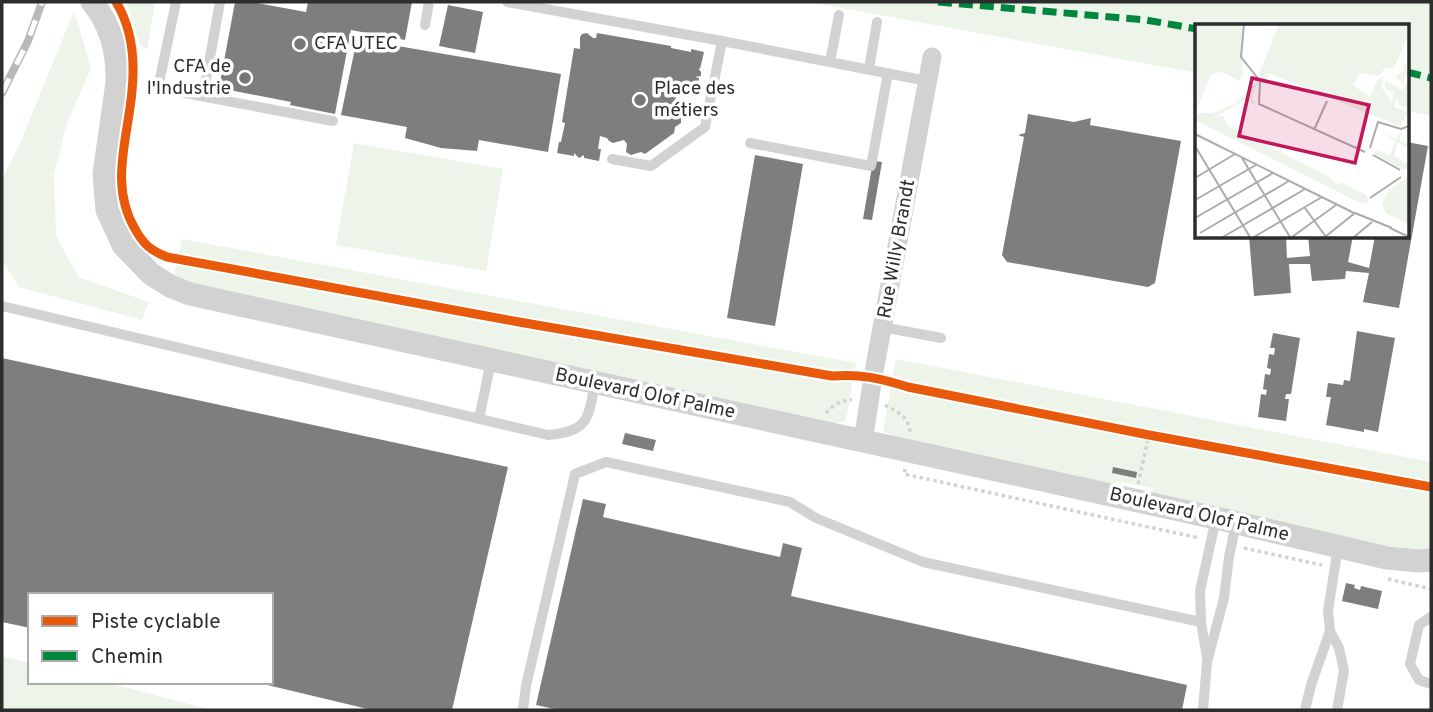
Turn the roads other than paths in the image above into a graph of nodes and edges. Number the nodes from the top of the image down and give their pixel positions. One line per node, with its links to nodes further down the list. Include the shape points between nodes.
1 (92, 2): 24 (street, Boulevard Olof Palme, via 109,31 117,69 104,174 107,210 123,245 150,274 190,294)
2 (176, 2): 15 (lane, via 158,88)
3 (220, 2): 15 (lane)
4 (429, 2): 8 (lane)
5 (507, 2): 9 (lane)
6 (839, 15): 11 (lane)
7 (877, 22): 12 (lane)
8 (425, 25)
9 (722, 41): 11 (lane); 20 (lane, via 705,127 651,166)
10 (932, 57): 14 (street, Rue Willy Brandt)
11 (831, 62): 12 (lane)
12 (869, 69): 13 (lane)
13 (888, 73): 14 (lane); 19 (lane, via 871,166)
14 (927, 81): 22 (street, Rue Willy Brandt)
15 (203, 96): 16 (lane)
16 (225, 100): 17 (lane); 18 (lane)
17 (223, 112)
18 (333, 121)
19 (750, 143)
20 (612, 159)
21 (2, 306): 26 (lane)
22 (882, 327): 23 (lane); 27 (street, Rue Willy Brandt)
23 (941, 338)
24 (491, 360): 25 (street, Boulevard Olof Palme); 26 (lane)
25 (595, 383): 26 (lane, via 589,415 568,433 548,435); 27 (street, Boulevard Olof Palme)
26 (479, 419)
27 (863, 441): 28 (street, Boulevard Olof Palme)
28 (1226, 521): 29 (street, Boulevard Olof Palme); 32 (lane, via 1200,591); 34 (lane, via 1229,557 1224,598)
29 (1338, 547): 30 (street, Boulevard Olof Palme, via 1387,558); 33 (lane, via 1328,611)
30 (1431, 560)
31 (1431, 617): 35 (lane, via 1419,625 1410,664 1419,680)
32 (1201, 622): 34 (lane); 36 (lane, via 923,562 816,518 790,502 606,462 575,474)
33 (1330, 631): 38 (lane); 39 (lane, via 1344,671)
34 (1207, 662): 37 (lane)
35 (1431, 684)
36 (523, 710)
37 (1203, 710)
38 (1305, 710)
39 (1337, 710)

